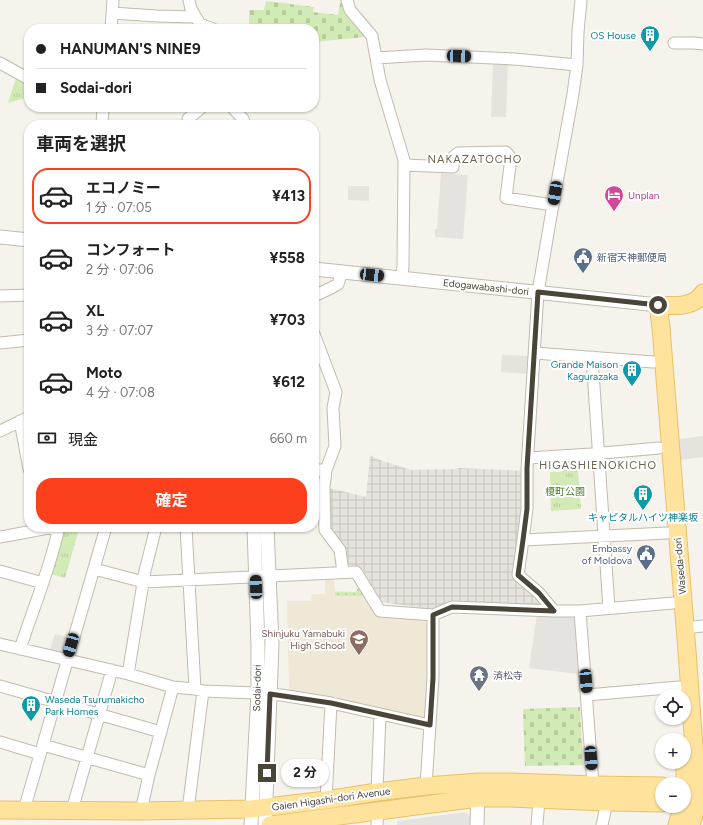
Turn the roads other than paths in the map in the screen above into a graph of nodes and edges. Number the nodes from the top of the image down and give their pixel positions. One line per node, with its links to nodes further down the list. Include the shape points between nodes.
1 (113, 0): 5 (street)
2 (189, 0): 6 (street)
3 (347, 0): 11 (street, via 350,10 372,36)
4 (581, 0): 13 (street)
5 (112, 13): 6 (street); 7 (street)
6 (195, 17): 8 (street)
7 (111, 24)
8 (200, 24)
9 (674, 43): 10 (street)
10 (703, 44)
11 (376, 58): 13 (street, via 426,55); 19 (street)
12 (0, 63): 14 (street)
13 (577, 65): 20 (street)
14 (24, 76)
15 (196, 112): 17 (street)
16 (237, 112): 18 (street)
17 (188, 119)
18 (243, 120)
19 (404, 165): 20 (street, via 453,167 453,157 458,153 506,152 511,158 506,198); 25 (street)
20 (553, 205): 26 (street)
21 (0, 237): 22 (street)
22 (24, 239)
23 (319, 270): 24 (street, Edogawabashi-dori)
24 (342, 272): 25 (street, Edogawabashi-dori); 27 (street, via 338,284)
25 (402, 278): 26 (street, Edogawabashi-dori)
26 (538, 292): 31 (street, Edogawabashi-dori); 35 (street)
27 (319, 294)
28 (24, 295): 30 (street)
29 (703, 295): 31 (main road, via 687,304)
30 (0, 296)
31 (658, 305): 37 (main road, Waseda-dori, via 650,326); 70 (main road, Waseda-dori)
32 (24, 341): 33 (street)
33 (0, 343)
34 (319, 347): 44 (street, via 336,392 333,408 335,446)
35 (535, 353): 36 (street); 42 (street)
36 (592, 357): 37 (street); 41 (street)
37 (653, 362): 40 (main road, Waseda-dori)
38 (24, 419): 39 (street)
39 (0, 431)
40 (659, 448): 41 (street); 52 (main road, Waseda-dori)
41 (598, 454): 42 (street); 53 (street)
42 (528, 458): 55 (street, via 527,509)
43 (319, 470): 44 (street)
44 (326, 470): 58 (street, via 325,530 340,550)
45 (24, 532): 54 (street)
46 (58, 532): 63 (street)
47 (105, 532): 56 (street)
48 (155, 532): 62 (street)
49 (186, 532): 61 (street)
50 (254, 532): 60 (street, Sodai-dori)
51 (267, 532): 59 (street, Sodai-dori)
52 (667, 533): 53 (street); 64 (main road, Waseda-dori)
53 (604, 536): 55 (street); 65 (street)
54 (0, 537)
55 (523, 540): 66 (street, via 518,575 539,593)
56 (94, 569): 62 (street); 73 (street)
57 (0, 571): 63 (street)
58 (343, 572): 59 (street); 68 (street, via 356,572 380,611)
59 (269, 576): 60 (street); 81 (street, Sodai-dori, via 272,644)
60 (256, 577): 61 (street); 81 (street, Sodai-dori, via 258,646)
61 (188, 580): 62 (street); 79 (street)
62 (144, 582): 75 (street)
63 (43, 583): 72 (street)
64 (673, 603): 65 (street); 78 (main road, Waseda-dori)
65 (609, 608): 67 (street)
66 (554, 611): 67 (street); 68 (street, via 452,607)
67 (580, 611): 82 (street)
68 (433, 615): 87 (street)
69 (703, 626): 70 (street)
70 (685, 628): 93 (main road, Waseda-dori)
71 (0, 644): 72 (street)
72 (20, 649): 73 (street)
73 (67, 660): 74 (street); 83 (street)
74 (112, 670): 75 (street); 85 (street)
75 (128, 674): 77 (street)
76 (0, 686): 83 (street)
77 (173, 687): 79 (street); 88 (street)
78 (680, 689)
79 (199, 690): 81 (street); 106 (street)
80 (655, 692): 82 (street)
81 (264, 693): 84 (street); 110 (street, Sodai-dori)
82 (587, 695): 94 (street)
83 (55, 701): 85 (street); 90 (street)
84 (331, 703): 86 (street); 100 (street)
85 (99, 714): 88 (street); 91 (street)
86 (380, 714): 87 (street); 98 (street)
87 (430, 725): 95 (street)
88 (161, 732): 92 (street)
89 (0, 742): 90 (street)
90 (41, 750): 91 (street); 104 (street)
91 (87, 757): 92 (street); 105 (street)
92 (149, 775): 107 (street)
93 (688, 777)
94 (593, 785): 96 (main road, Gaien Higashi-dori Avenue); 97 (main road, Gaien Higashi-dori Avenue, via 509,782)
95 (426, 786): 97 (main road, Gaien Higashi-dori Avenue); 98 (main road, Gaien Higashi-dori Avenue)
96 (655, 786)
97 (478, 790): 99 (main road, Gaien Higashi-dori Avenue); 111 (main road, Gaien Higashi-dori Avenue); 115 (street)
98 (378, 792): 100 (main road, Gaien Higashi-dori Avenue)
99 (539, 799): 101 (main road, Gaien Higashi-dori Avenue); 116 (street)
100 (326, 800): 110 (main road, Gaien Higashi-dori Avenue)
101 (607, 802): 102 (main road, Gaien Higashi-dori Avenue); 117 (street)
102 (655, 803)
103 (0, 810): 104 (main road, Gaien Higashi-dori Avenue)
104 (24, 810): 105 (main road, Gaien Higashi-dori Avenue)
105 (72, 810): 107 (main road, Gaien Higashi-dori Avenue)
106 (188, 810): 107 (main road, Gaien Higashi-dori Avenue); 110 (main road, Gaien Higashi-dori Avenue)
107 (141, 811)
108 (683, 813): 118 (main road, Waseda-dori)
109 (690, 813): 119 (main road, Waseda-dori)
110 (256, 814): 113 (street, Sodai-dori)
111 (378, 818): 112 (main road, Gaien Higashi-dori Avenue)
112 (326, 822): 114 (main road, Gaien Higashi-dori Avenue)
113 (265, 825)
114 (270, 825)
115 (477, 825)
116 (537, 825)
117 (602, 825)
118 (677, 825)
119 (691, 825)

